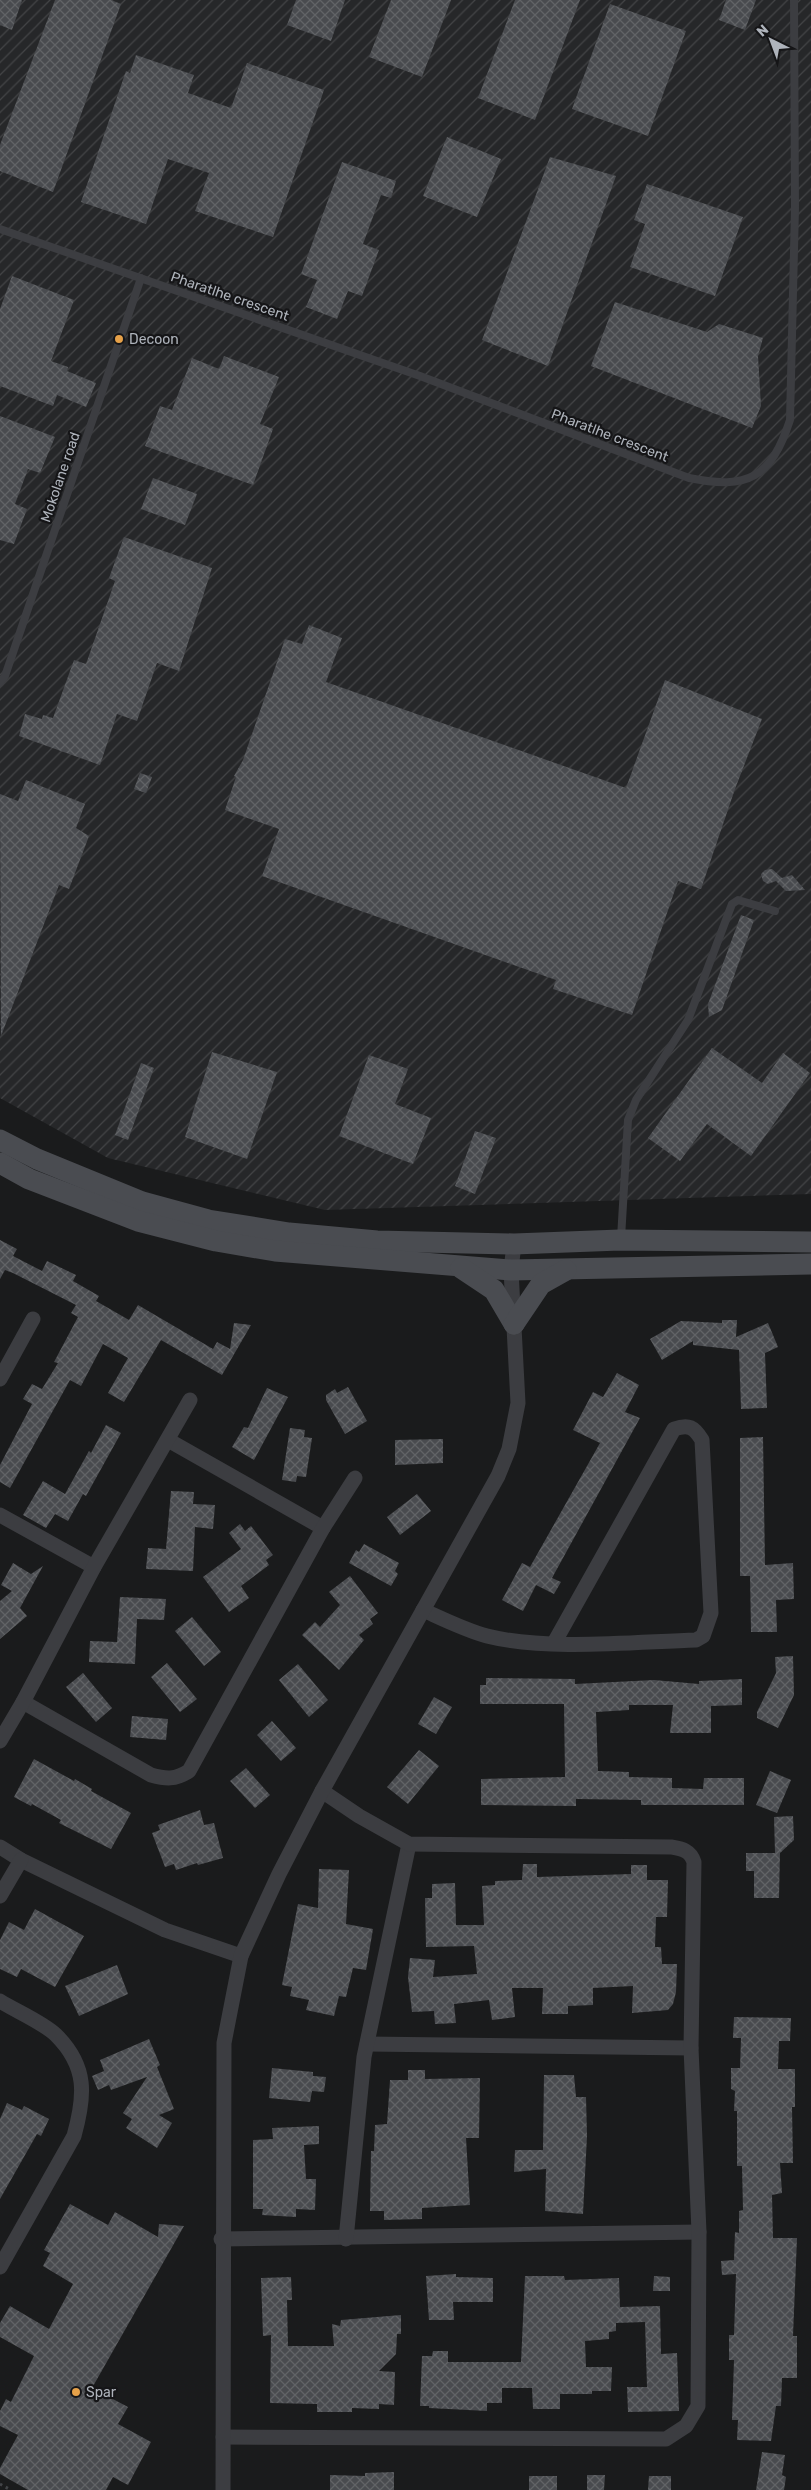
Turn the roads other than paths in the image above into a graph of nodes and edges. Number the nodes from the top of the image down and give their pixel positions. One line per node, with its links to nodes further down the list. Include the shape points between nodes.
1 (794, 0): 3 (lane, Pharatlhe crescent, via 795,208 790,420 781,447 762,469 742,482 718,484 689,478 411,373)
2 (0, 229): 3 (lane, Pharatlhe crescent)
3 (141, 278): 4 (lane, Mokolane road)
4 (0, 683)
5 (775, 911): 10 (lane, via 746,901 738,900 732,904 688,1020 636,1100 628,1120)
6 (0, 1140): 7 (main road)
7 (37, 1159): 9 (main road); 12 (main road, via 142,1202 208,1220 289,1233 377,1241)
8 (0, 1163): 9 (main road)
9 (28, 1179): 14 (main road, via 138,1221 216,1242 335,1258)
10 (620, 1240): 11 (main road); 12 (main road)
11 (811, 1242)
12 (514, 1244): 15 (street)
13 (811, 1264): 16 (main road)
14 (455, 1265): 15 (main road); 18 (main road, via 494,1290)
15 (511, 1270): 16 (main road); 18 (street)
16 (567, 1270): 18 (main road, via 541,1284)
17 (33, 1319): 19 (street)
18 (514, 1324): 26 (street, via 518,1403 509,1449 498,1476)
19 (0, 1379)
20 (190, 1400): 21 (street)
21 (168, 1440): 24 (street); 25 (street)
22 (355, 1478): 24 (street)
23 (0, 1515): 25 (street)
24 (323, 1528): 28 (street, via 190,1771 180,1777 167,1779 151,1775)
25 (94, 1567): 28 (street)
26 (423, 1610): 27 (street, via 486,1636); 30 (street)
27 (554, 1643): 27 (street, via 696,1640 703,1636 711,1613 702,1440 695,1429 685,1425 674,1429)
28 (23, 1702): 29 (street)
29 (0, 1741)
30 (322, 1791): 31 (street); 35 (street)
31 (409, 1844): 37 (street); 38 (street, via 685,1849 694,1862)
32 (0, 1847): 33 (street)
33 (21, 1860): 34 (street); 35 (street, via 166,1930)
34 (0, 1896)
35 (241, 1956): 41 (street, via 224,2043)
36 (0, 2001): 42 (street, via 56,2034 73,2057 83,2085 81,2112 74,2136)
37 (367, 2044): 38 (street); 40 (street)
38 (691, 2048): 39 (street)
39 (699, 2232): 40 (street); 43 (street, via 698,2406 686,2426 666,2439)
40 (346, 2238): 41 (street)
41 (222, 2239): 43 (street)
42 (0, 2267)
43 (223, 2437): 44 (street)
44 (223, 2490)

